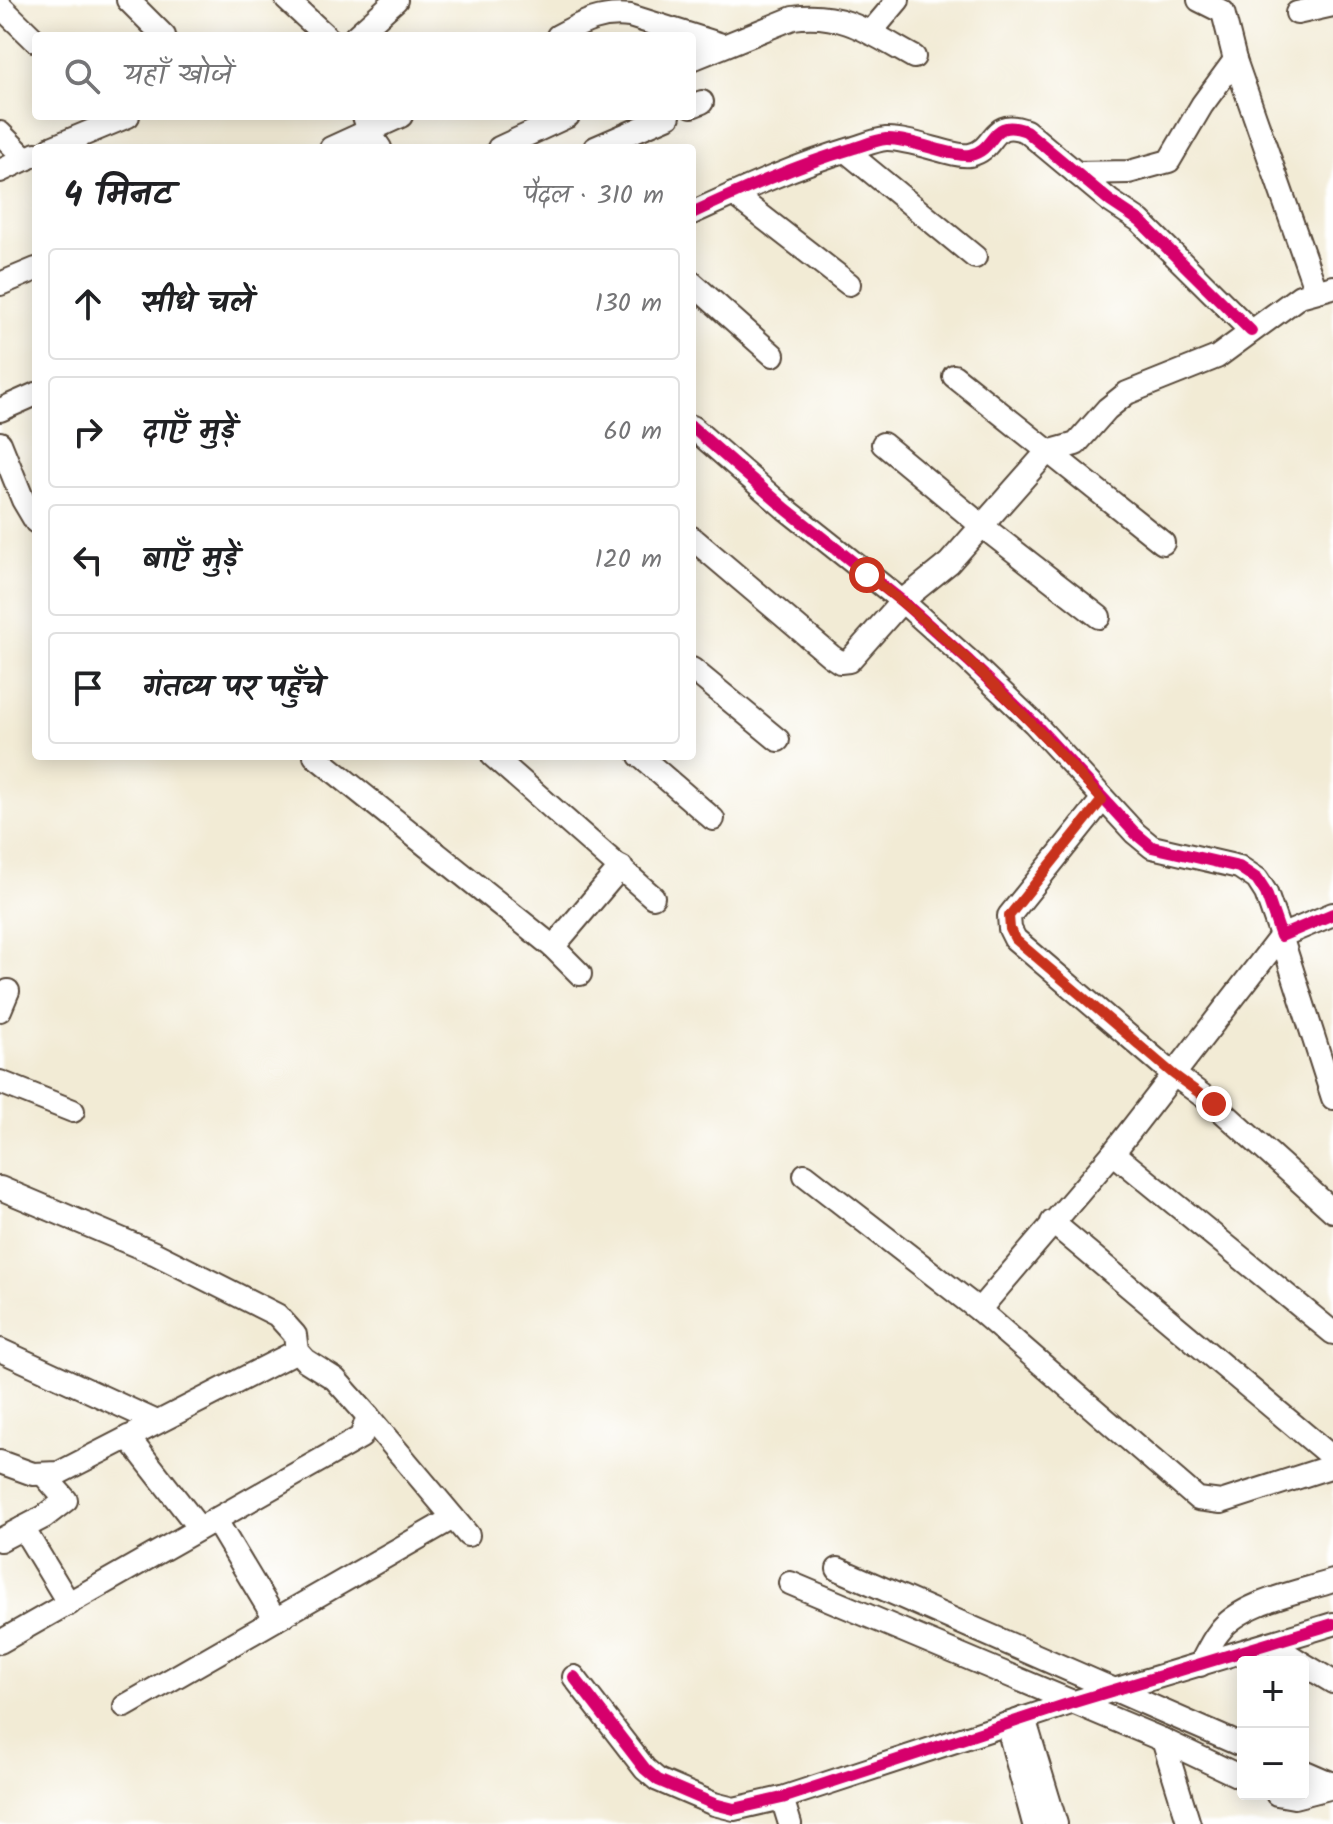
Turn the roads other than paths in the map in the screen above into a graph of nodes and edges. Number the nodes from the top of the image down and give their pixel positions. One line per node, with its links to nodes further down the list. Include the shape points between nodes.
1 (128, 0): 9 (street)
2 (287, 0): 10 (street)
3 (396, 0): 11 (street)
4 (898, 0): 14 (street)
5 (1199, 0): 20 (street, via 1223,12)
6 (1333, 5): 8 (street)
7 (0, 6): 15 (street)
8 (1297, 13)
9 (160, 32)
10 (322, 32)
11 (360, 32)
12 (566, 32): 13 (street, via 590,19 616,14)
13 (681, 32)
14 (870, 33): 17 (street, via 831,16 811,15); 19 (street)
15 (32, 37)
16 (696, 37): 17 (street)
17 (722, 45): 18 (street)
18 (696, 57)
19 (914, 57)
20 (1235, 60): 34 (street, via 1169,161 1129,172); 42 (street)
21 (112, 120): 27 (street)
22 (394, 120): 25 (street)
23 (559, 120): 29 (street)
24 (660, 120): 30 (street)
25 (371, 132): 28 (street)
26 (0, 133): 32 (street)
27 (60, 144)
28 (341, 144)
29 (508, 144)
30 (604, 144)
31 (846, 151): 34 (street, via 885,139 970,155 1000,129 1013,126); 35 (street); 37 (street)
32 (31, 156): 33 (street)
33 (0, 171)
34 (1076, 173): 43 (street, via 1140,221)
35 (733, 194): 36 (street); 40 (street)
36 (696, 211)
37 (975, 257)
38 (32, 270): 39 (street)
39 (4, 277)
40 (849, 284)
41 (696, 287): 44 (street)
42 (1324, 289): 43 (street, via 1300,296)
43 (1251, 331): 51 (street, via 1217,357 1127,393 1076,444)
44 (773, 355)
45 (954, 376): 51 (street)
46 (32, 396): 47 (street)
47 (0, 410)
48 (696, 430): 56 (street)
49 (0, 443): 52 (street)
50 (883, 444): 53 (street)
51 (1047, 452): 53 (street); 55 (street)
52 (32, 509)
53 (982, 526): 56 (street, via 949,563); 57 (street)
54 (696, 541): 56 (street, via 840,662 856,655)
55 (1163, 543)
56 (902, 601): 63 (street, via 1034,723)
57 (1099, 617)
58 (696, 672): 59 (street)
59 (778, 740)
60 (320, 760): 69 (street)
61 (498, 760): 65 (street)
62 (645, 760): 64 (street)
63 (1102, 800): 68 (street, via 1152,847 1239,867 1257,879); 71 (street, via 1017,904 1009,916 1010,929 1015,939)
64 (713, 819)
65 (621, 867): 66 (street); 69 (street)
66 (653, 897)
67 (1333, 914): 68 (street)
68 (1281, 936): 71 (street); 73 (street)
69 (553, 947): 70 (street)
70 (580, 974)
71 (1173, 1074): 75 (street); 78 (street)
72 (0, 1082): 74 (street)
73 (1333, 1098)
74 (73, 1111)
75 (1113, 1153): 79 (street); 81 (street)
76 (805, 1175): 80 (street)
77 (0, 1188): 83 (street, via 258,1303 289,1327)
78 (1333, 1211)
79 (1052, 1222): 80 (street); 87 (street)
80 (979, 1310): 89 (street, via 1198,1499 1221,1502)
81 (1333, 1333)
82 (0, 1350): 85 (street)
83 (297, 1351): 84 (street, via 335,1379); 85 (street)
84 (368, 1416): 92 (street, via 361,1437); 94 (street)
85 (157, 1422): 86 (street)
86 (128, 1437): 90 (street, via 59,1473); 92 (street)
87 (1333, 1458)
88 (0, 1462): 90 (street)
89 (1333, 1466)
90 (44, 1475): 93 (street, via 66,1500)
91 (446, 1522): 100 (street)
92 (207, 1524): 99 (street); 100 (street)
93 (23, 1528): 95 (street); 99 (street)
94 (468, 1535)
95 (0, 1540)
96 (838, 1569): 109 (street)
97 (1333, 1581): 105 (street, via 1234,1616)
98 (790, 1583): 110 (street)
99 (69, 1604): 102 (street)
100 (275, 1619): 111 (street)
101 (1333, 1624): 103 (street)
102 (0, 1642)
103 (1270, 1643): 104 (street); 105 (street)
104 (1291, 1656)
105 (1200, 1665): 109 (street)
106 (1309, 1667): 108 (street)
107 (574, 1677): 119 (street, via 658,1780 734,1809)
108 (1333, 1682)
109 (1113, 1691): 110 (street); 114 (street)
110 (1071, 1703): 112 (street); 113 (street)
111 (125, 1706)
112 (1016, 1721): 119 (street); 121 (street); 122 (street)
113 (1163, 1740): 116 (street); 123 (street)
114 (1237, 1743)
115 (1309, 1774): 117 (street)
116 (1237, 1775)
117 (1333, 1785): 118 (street)
118 (1309, 1792)
119 (782, 1798): 120 (street)
120 (790, 1824)
121 (1034, 1824)
122 (1056, 1824)
123 (1189, 1824)

